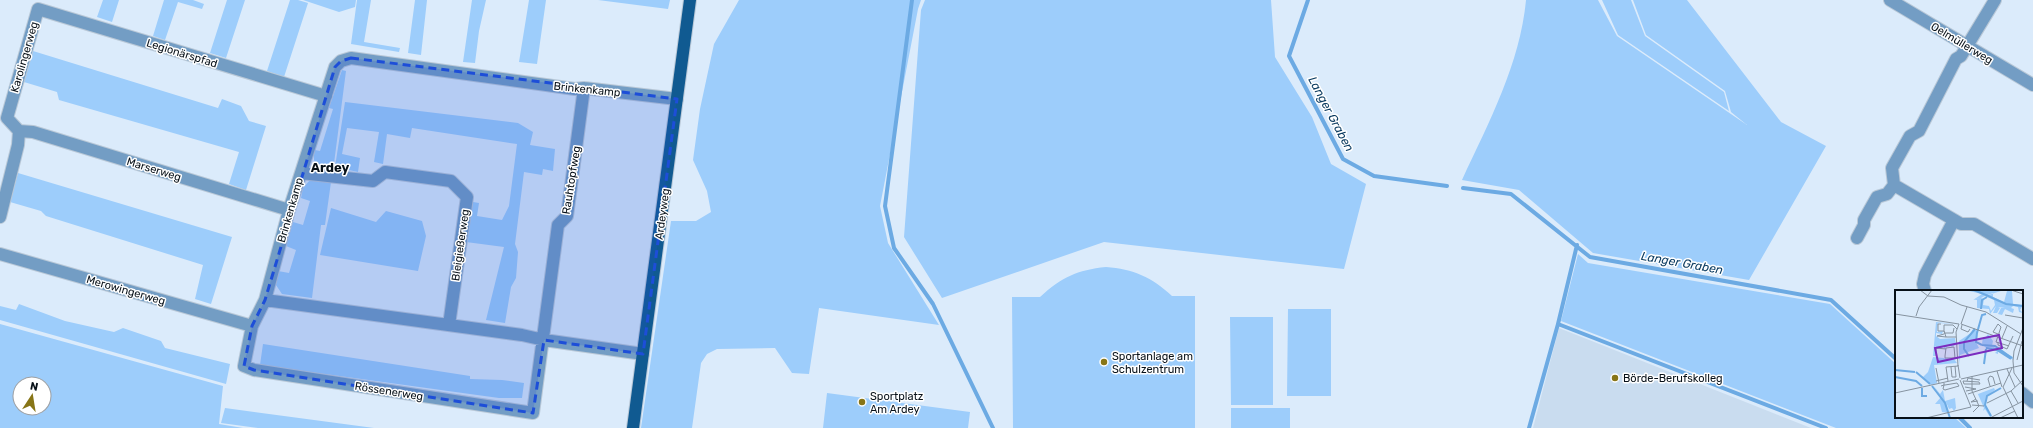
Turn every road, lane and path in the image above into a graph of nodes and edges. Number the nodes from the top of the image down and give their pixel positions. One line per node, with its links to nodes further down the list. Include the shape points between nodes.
1 (690, 0): 9 (main road, Ardeyweg)
2 (1890, 0): 5 (street, Oelmüllerweg)
3 (1994, 0): 5 (street)
4 (38, 9): 8 (street, Legionärspfad); 10 (street, Karolingerweg, via 7,118)
5 (1966, 45): 6 (street, Oelmüllerweg); 12 (street, via 1952,66 1919,131 1910,136 1892,168)
6 (2033, 85)
7 (584, 88): 8 (street, Brinkenkamp, via 575,89 351,58 341,61 335,67); 9 (street, Brinkenkamp); 23 (street, Rauhtopfweg, via 567,216 558,225)
8 (326, 96): 11 (street, Brinkenkamp)
9 (677, 99): 24 (main road, Ardeyweg)
10 (19, 131): 13 (street, Marserweg, via 33,132); 14 (street, via 18,145)
11 (301, 173): 13 (street, Brinkenkamp); 21 (street, Bleigießerweg, via 373,181 385,172 451,181 467,197)
12 (1894, 185): 15 (street); 16 (street, via 1887,194 1877,197)
13 (289, 210): 20 (street, Brinkenkamp)
14 (0, 217)
15 (1954, 220): 18 (street, via 1961,224 1974,224); 19 (street, via 1925,275)
16 (1857, 238)
17 (0, 254): 22 (street, Merowingerweg)
18 (2033, 260)
19 (1924, 290)
20 (265, 300): 21 (street); 22 (street, Rössenerweg)
21 (449, 325): 23 (street)
22 (252, 326): 23 (street, Rössenerweg, via 244,366 254,370 533,412)
23 (544, 340): 24 (street)
24 (643, 354): 27 (main road, Ardeyweg)
25 (2023, 394): 26 (street)
26 (2033, 402)
27 (633, 428)

